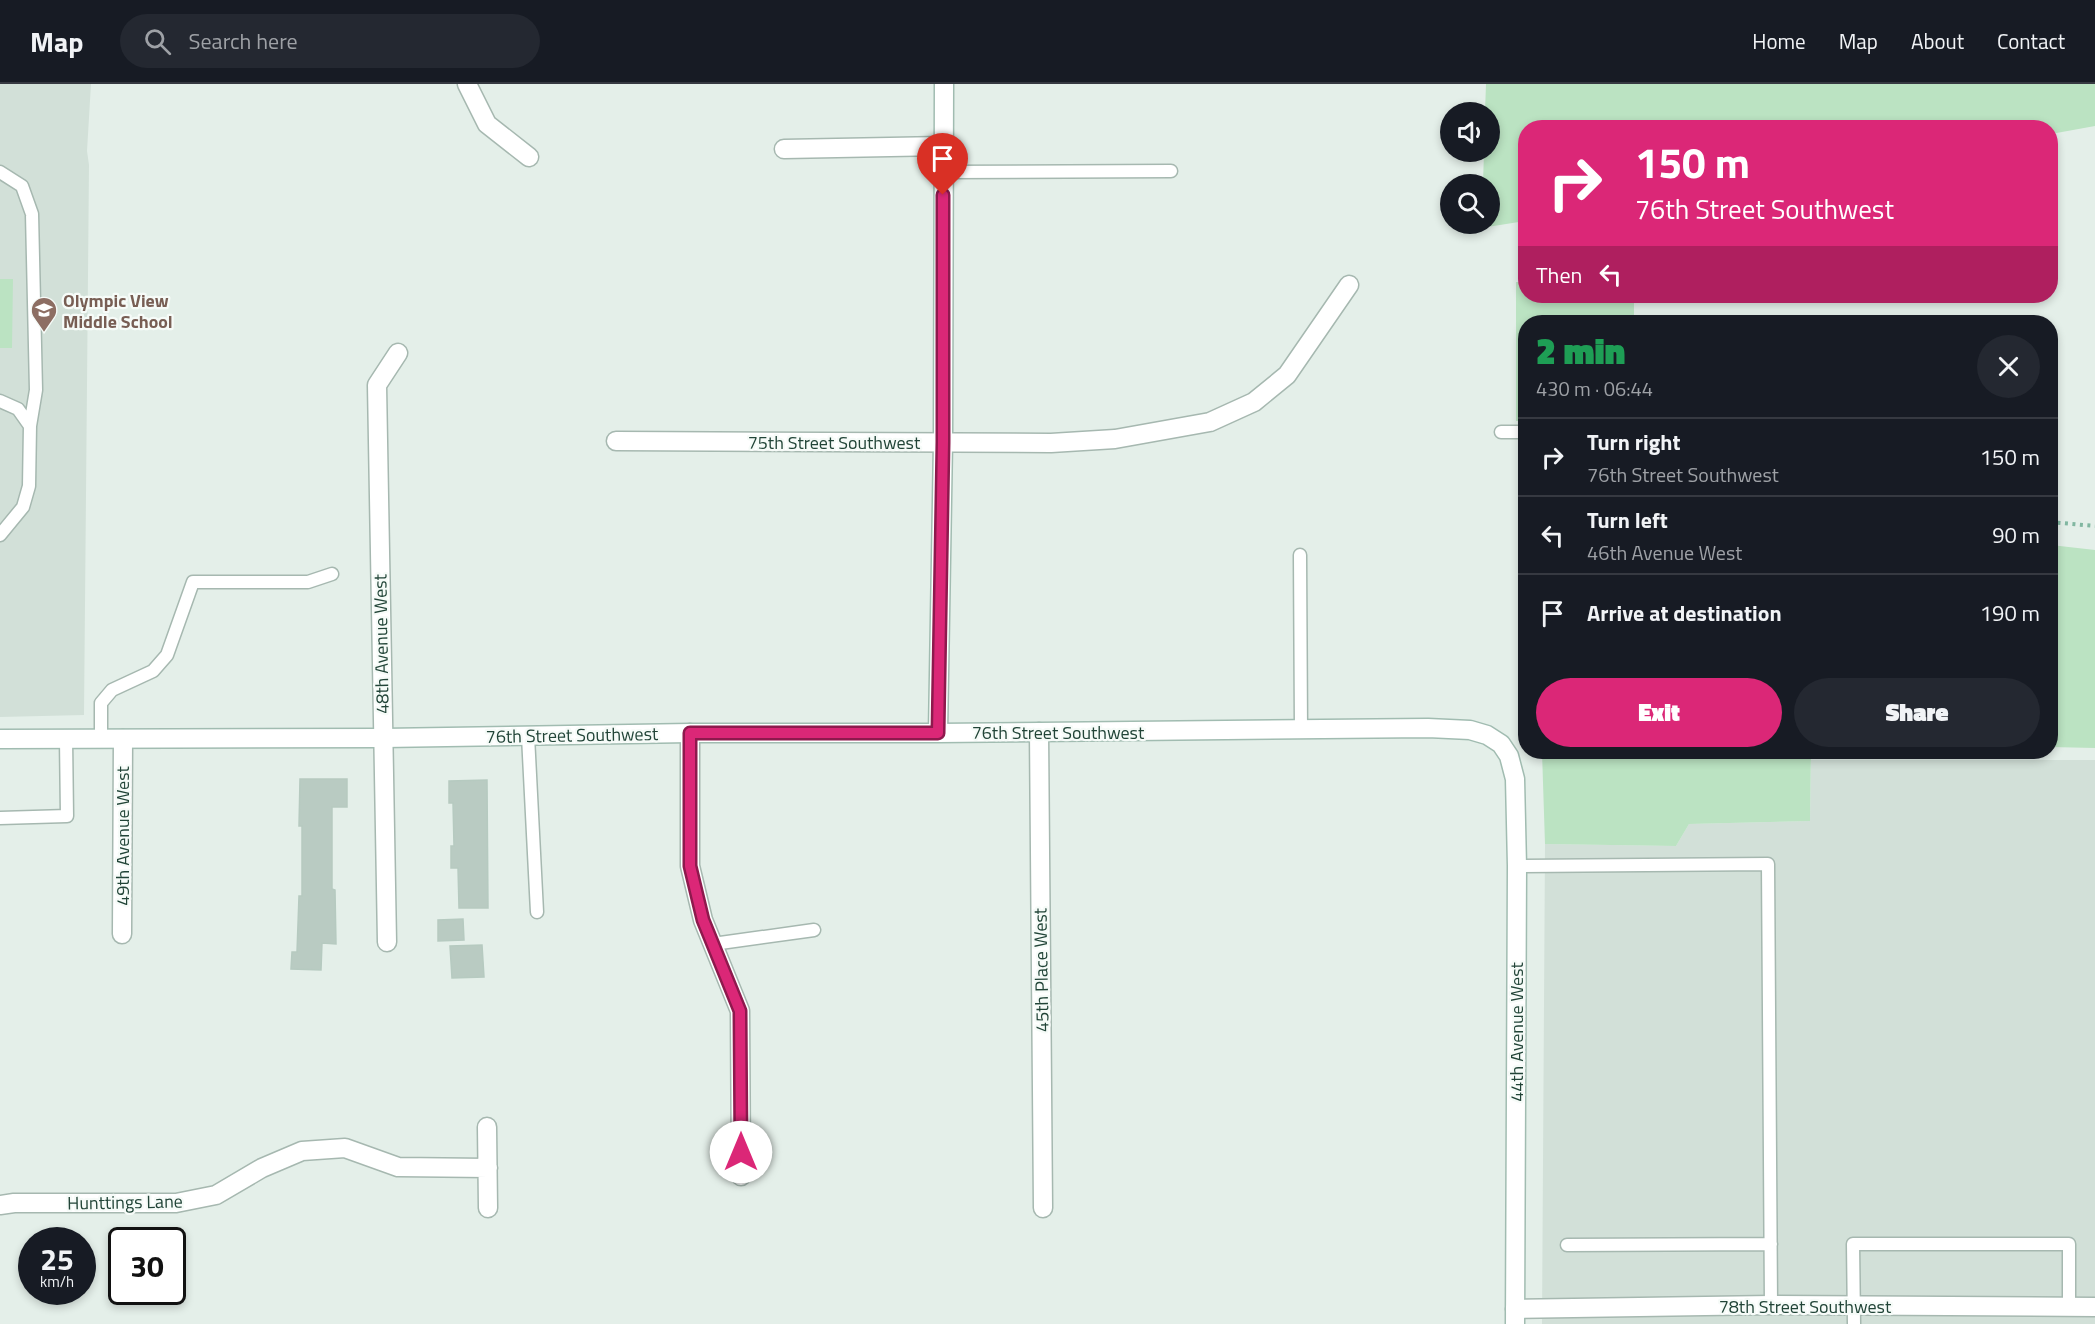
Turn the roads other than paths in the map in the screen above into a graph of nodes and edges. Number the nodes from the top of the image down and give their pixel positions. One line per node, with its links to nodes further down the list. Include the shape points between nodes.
1 (467, 84): 5 (street, via 487,124)
2 (944, 84): 3 (street)
3 (943, 146): 4 (street); 8 (street)
4 (784, 149)
5 (529, 158)
6 (1171, 171): 8 (lane)
7 (0, 172): 12 (lane, via 22,186 33,214 36,390)
8 (943, 172): 16 (street)
9 (1349, 285): 16 (street, 75th Street Southwest, via 1287,375 1254,402 1210,422 1115,439)
10 (398, 353): 25 (street, 48th Avenue West, via 377,385)
11 (0, 401): 12 (lane, via 18,408)
12 (30, 426): 17 (lane, via 29,486 23,507)
13 (1501, 432): 14 (lane)
14 (1518, 432)
15 (616, 441): 16 (street, 75th Street Southwest)
16 (943, 442): 23 (street)
17 (0, 535)
18 (1300, 555): 20 (lane)
19 (332, 574): 28 (lane, via 308,582 193,582 167,655 153,671 112,690 101,703)
20 (1301, 730): 21 (street, 76th Street Southwest); 30 (street, 76th Street Southwest, via 1470,730)
21 (1039, 732): 23 (street, 76th Street Southwest); 43 (street, 45th Place West)
22 (690, 733): 23 (street, 76th Street Southwest); 24 (street, 76th Street Southwest); 37 (street, via 690,866)
23 (938, 733)
24 (528, 736): 25 (street, 76th Street Southwest); 33 (lane)
25 (384, 738): 29 (street, 76th Street Southwest); 36 (street, 48th Avenue West)
26 (0, 739): 27 (street, 76th Street Southwest)
27 (66, 739): 28 (street, 76th Street Southwest); 31 (lane, via 67,816)
28 (100, 739): 29 (street, 76th Street Southwest)
29 (123, 739): 35 (street, 49th Avenue West)
30 (1501, 744): 32 (street, 44th Avenue West, via 1515,779)
31 (0, 818)
32 (1517, 866): 44 (lane, via 1768,864); 50 (street, 44th Avenue West)
33 (537, 912)
34 (814, 930): 37 (lane)
35 (122, 934)
36 (387, 942)
37 (713, 944): 40 (street, via 740,1011)
38 (487, 1127): 39 (street)
39 (488, 1168): 41 (street, Hunttings Lane, via 398,1167 345,1148 302,1151 262,1168 216,1195 176,1203); 42 (street)
40 (741, 1176)
41 (0, 1205)
42 (488, 1208)
43 (1043, 1208)
44 (1771, 1244): 45 (lane); 46 (lane)
45 (1567, 1245)
46 (1772, 1305): 47 (street, 78th Street Southwest); 50 (street, 78th Street Southwest)
47 (1854, 1305): 48 (street, 78th Street Southwest); 48 (lane, via 1854,1244 2045,1244 2069,1245); 51 (lane)
48 (2069, 1307): 49 (street, 78th Street Southwest)
49 (2095, 1307)
50 (1515, 1316)
51 (1854, 1324)

